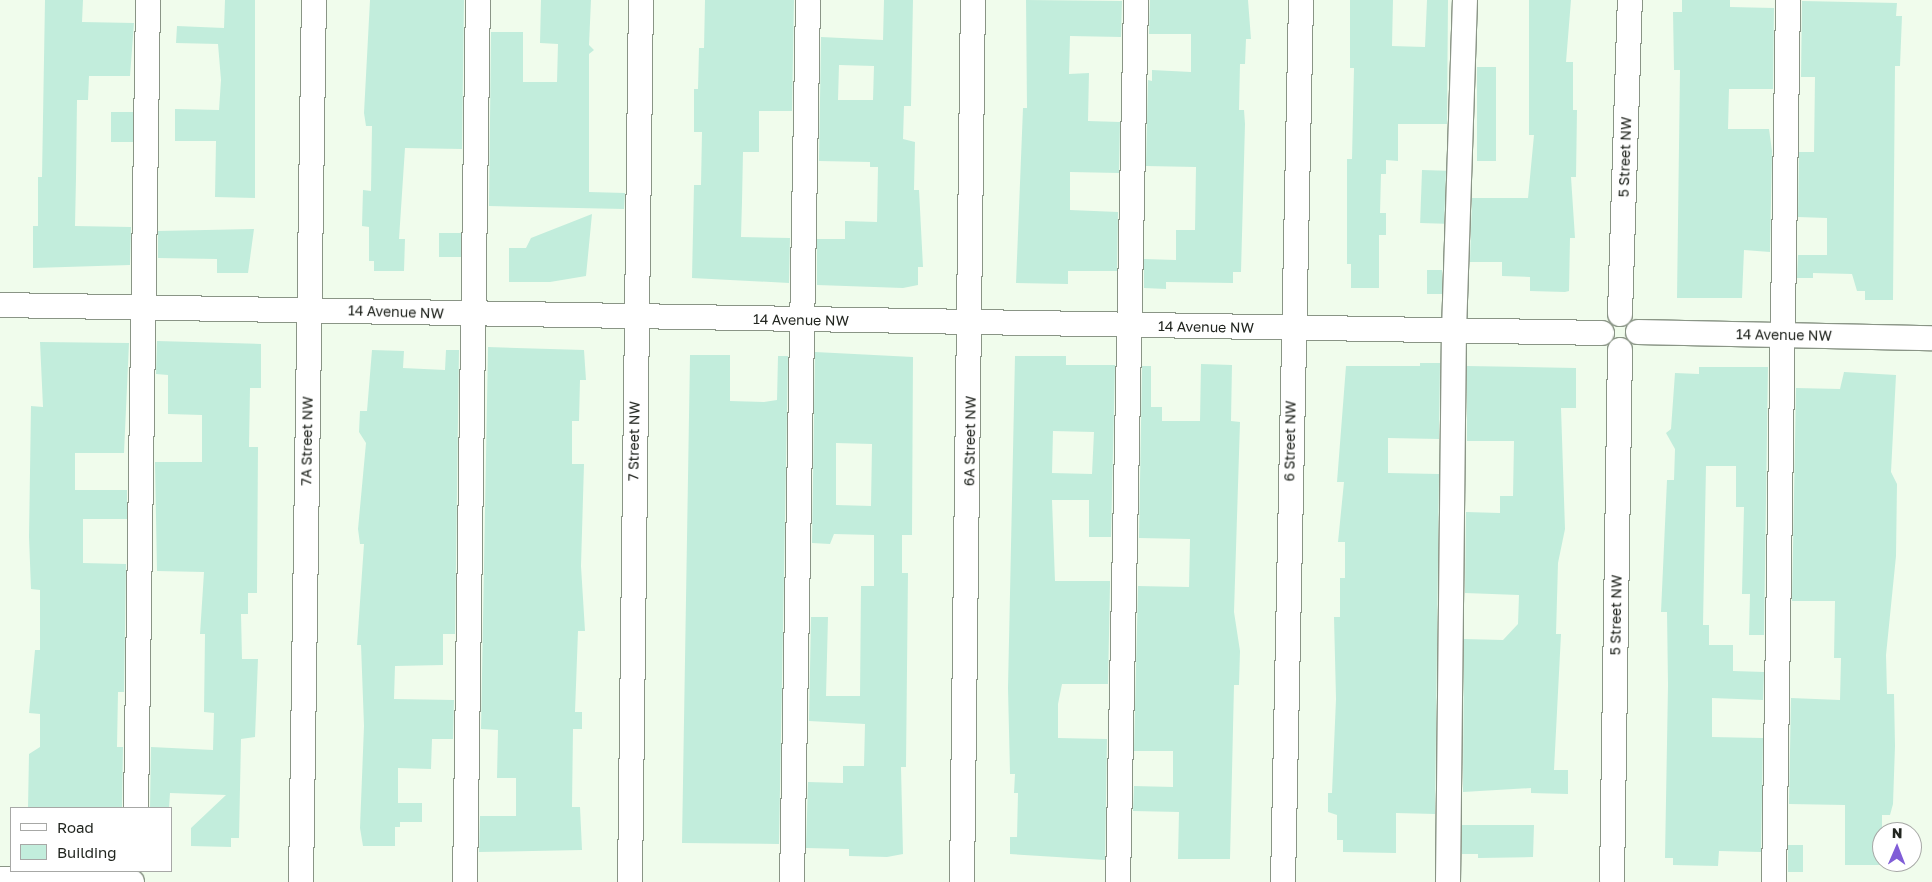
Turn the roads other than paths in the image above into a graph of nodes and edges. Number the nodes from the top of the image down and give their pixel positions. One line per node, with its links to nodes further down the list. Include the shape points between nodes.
1 (148, 0): 13 (street)
2 (314, 0): 14 (street, 7A Street NW)
3 (478, 0): 15 (street)
4 (640, 0): 17 (street, 7 Street NW)
5 (808, 0): 18 (street)
6 (973, 0): 19 (street, 6A Street NW)
7 (1136, 0): 20 (street)
8 (1301, 0): 21 (street, 6 Street NW)
9 (1465, 0): 22 (street)
10 (1630, 0): 16 (street, 5 Street NW)
11 (1788, 0): 25 (street)
12 (0, 305): 13 (street, 14 Avenue NW)
13 (145, 307): 14 (street, 14 Avenue NW); 28 (street)
14 (309, 309): 15 (street, 14 Avenue NW); 31 (street, 7A Street NW)
15 (472, 314): 17 (street, 14 Avenue NW); 32 (street)
16 (1620, 314): 23 (street, via 1635,321); 24 (street, via 1609,317)
17 (635, 318): 18 (street, 14 Avenue NW); 33 (street, 7 Street NW)
18 (802, 320): 19 (street, 14 Avenue NW); 34 (street)
19 (972, 323): 20 (street, 14 Avenue NW); 35 (street, 6A Street NW)
20 (1126, 325): 21 (street, 14 Avenue NW); 36 (street)
21 (1292, 328): 22 (street, 14 Avenue NW); 37 (street, 6 Street NW)
22 (1454, 330): 24 (street, 14 Avenue NW); 38 (street)
23 (1638, 332): 25 (street, 14 Avenue NW); 27 (street, via 1634,343)
24 (1602, 333): 27 (street, via 1610,347)
25 (1785, 335): 26 (street, 14 Avenue NW); 40 (street)
26 (1932, 338)
27 (1620, 350): 39 (street, 5 Street NW)
28 (136, 807)
29 (0, 879): 30 (street)
30 (132, 882)
31 (301, 882)
32 (465, 882)
33 (630, 882)
34 (792, 882)
35 (962, 882)
36 (1118, 882)
37 (1283, 882)
38 (1448, 882)
39 (1611, 882)
40 (1774, 882)

